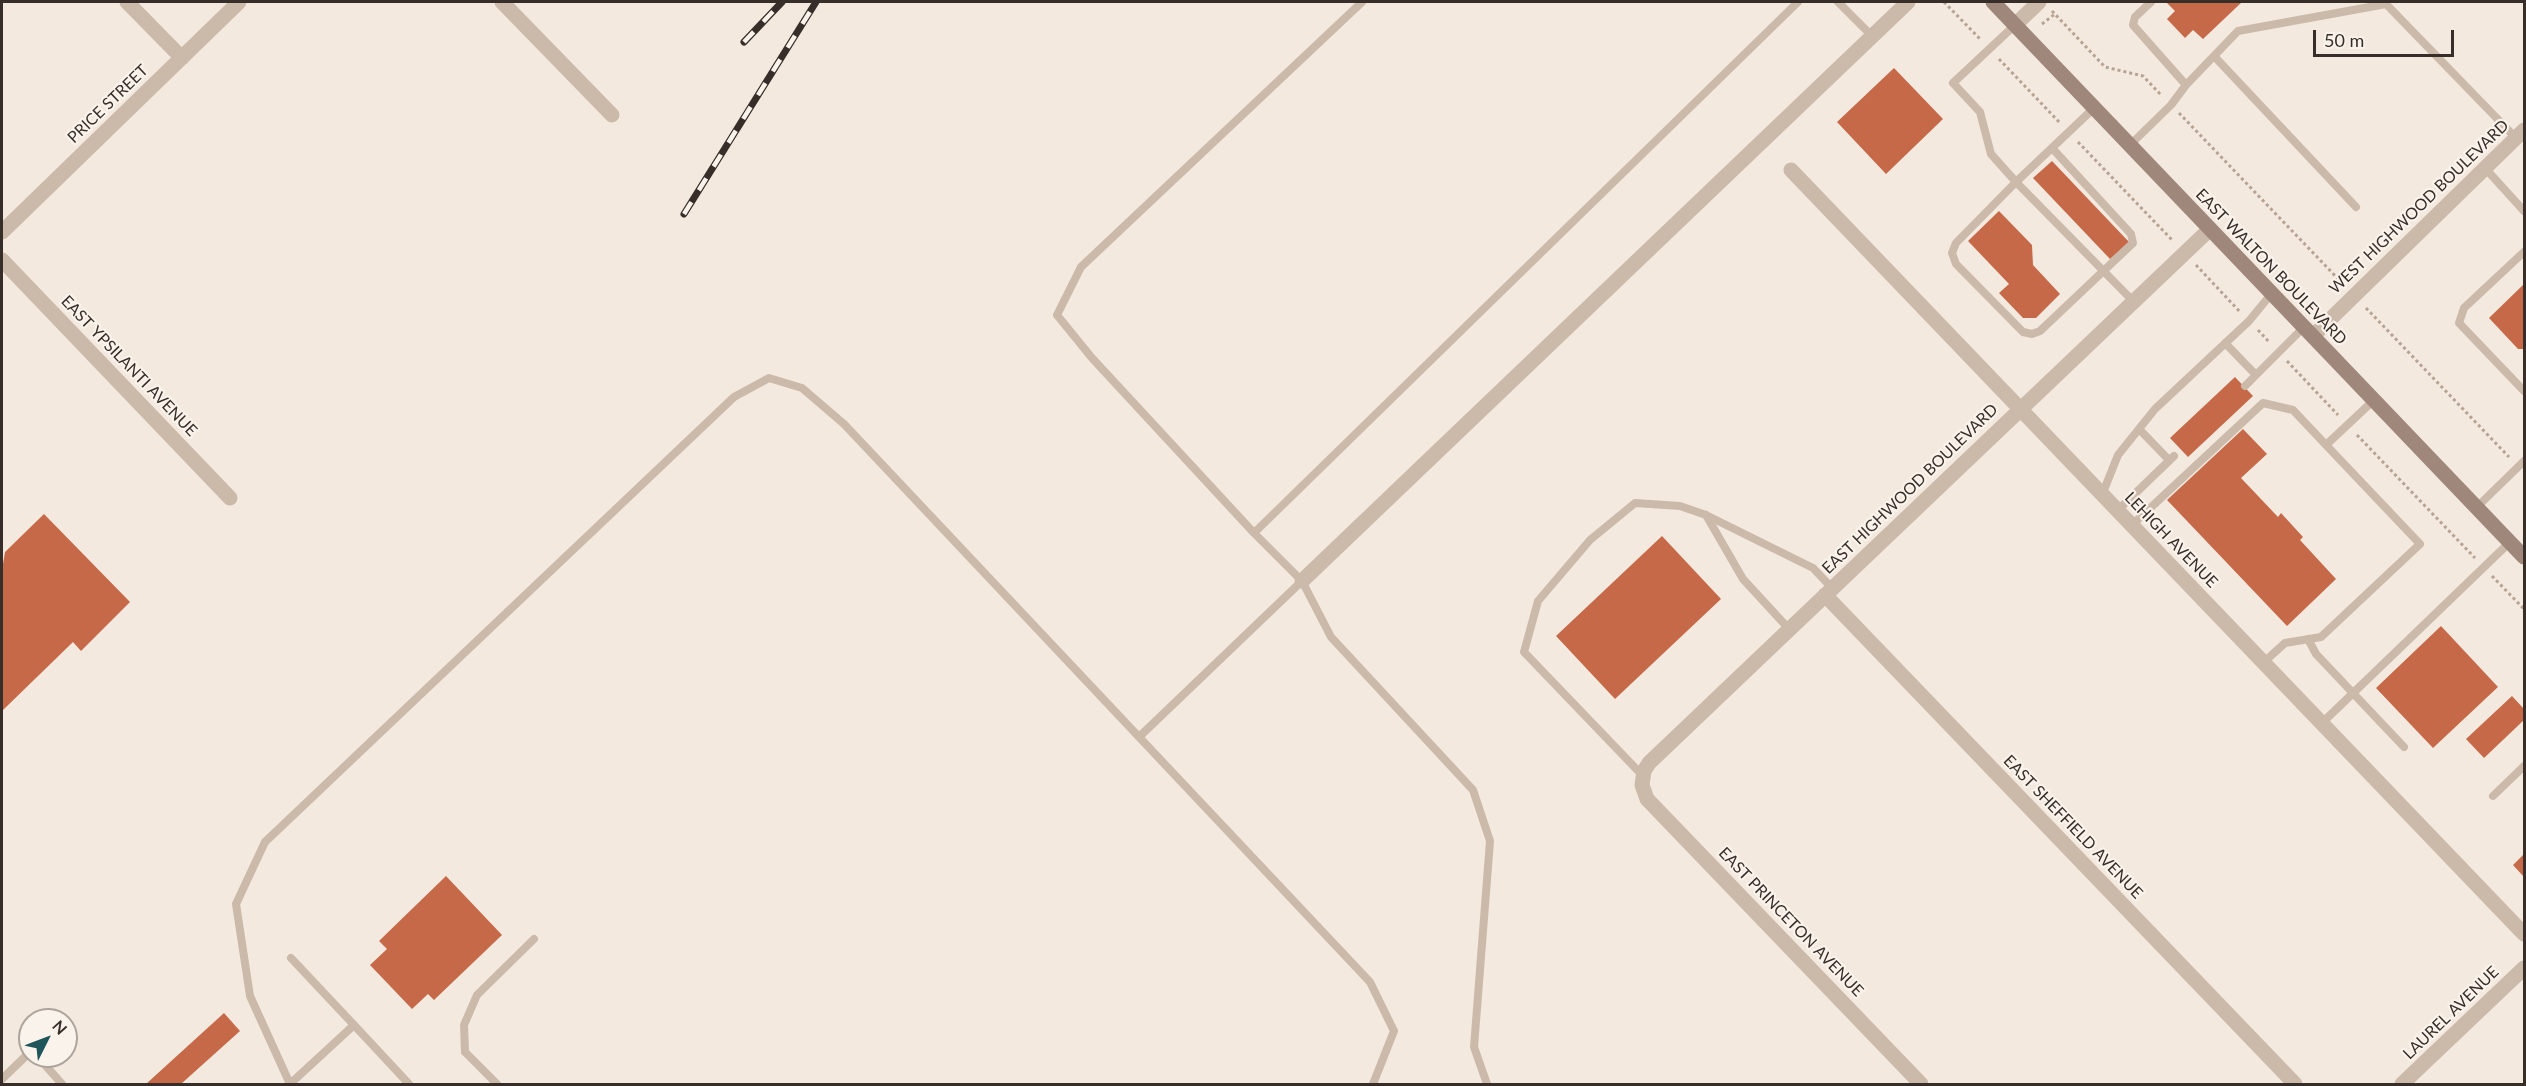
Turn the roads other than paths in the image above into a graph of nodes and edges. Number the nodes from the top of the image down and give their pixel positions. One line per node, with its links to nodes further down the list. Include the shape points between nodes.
1 (128, 2): 14 (street)
2 (240, 2): 14 (street, PRICE STREET)
3 (502, 2): 17 (street)
4 (1362, 2): 49 (lane, via 1081,267 1057,315)
5 (1798, 2): 49 (lane)
6 (1838, 2): 12 (lane)
7 (1908, 2): 12 (street)
8 (1993, 2): 11 (main road, EAST WALTON BOULEVARD)
9 (2151, 2): 15 (lane, via 2133,24)
10 (2044, 5): 11 (street)
11 (2015, 25): 16 (main road, EAST WALTON BOULEVARD); 23 (lane, via 1953,83 1980,112 1991,154)
12 (1872, 36): 52 (street)
13 (2214, 56): 15 (lane); 18 (lane, via 2238,31 2386,4); 24 (lane)
14 (182, 58): 27 (street, PRICE STREET)
15 (2186, 85): 19 (lane)
16 (2094, 108): 19 (main road, EAST WALTON BOULEVARD); 20 (lane)
17 (612, 114)
18 (2520, 134): 21 (street, WEST HIGHWOOD BOULEVARD)
19 (2130, 145): 26 (main road, EAST WALTON BOULEVARD)
20 (2052, 148): 23 (lane); 30 (lane, via 2131,234 2133,243)
21 (2485, 168): 25 (lane); 33 (street, WEST HIGHWOOD BOULEVARD, via 2354,295)
22 (1791, 170): 39 (street, LEHIGH AVENUE)
23 (2016, 182): 30 (lane); 30 (lane, via 1956,243 1952,254 1956,264 2023,332 2032,334)
24 (2356, 207)
25 (2524, 211)
26 (2210, 229): 31 (main road, EAST WALTON BOULEVARD); 32 (street, EAST HIGHWOOD BOULEVARD)
27 (2, 232)
28 (2524, 252): 37 (lane, via 2464,308 2459,323)
29 (2, 260): 44 (street, EAST YPSILANTI AVENUE)
30 (2104, 272): 32 (lane)
31 (2272, 293): 33 (main road, EAST WALTON BOULEVARD); 34 (lane)
32 (2133, 301): 39 (street, EAST HIGHWOOD BOULEVARD)
33 (2308, 331): 35 (lane); 38 (main road, EAST WALTON BOULEVARD)
34 (2225, 343): 35 (lane); 40 (lane)
35 (2256, 375): 36 (lane)
36 (2245, 386)
37 (2524, 391)
38 (2374, 400): 41 (lane); 45 (main road, EAST WALTON BOULEVARD)
39 (2020, 409): 43 (street, LEHIGH AVENUE); 53 (street, EAST HIGHWOOD BOULEVARD)
40 (2139, 429): 43 (lane, via 2118,455); 46 (lane, via 2171,458)
41 (2326, 445): 48 (lane, via 2293,410 2264,403); 55 (lane, via 2420,544 2321,637)
42 (2521, 464): 45 (lane)
43 (2103, 495): 46 (street, LEHIGH AVENUE)
44 (230, 498)
45 (2477, 507): 50 (main road, EAST WALTON BOULEVARD)
46 (2118, 510): 48 (street, LEHIGH AVENUE)
47 (1706, 515): 53 (lane, via 1813,568); 54 (lane, via 1743,579); 62 (lane, via 1680,506 1635,503 1590,540 1538,601 1524,652)
48 (2132, 525): 56 (street, LEHIGH AVENUE)
49 (1254, 533): 52 (lane)
50 (2510, 542): 51 (main road, EAST WALTON BOULEVARD); 57 (lane)
51 (2524, 557)
52 (1302, 581): 59 (lane); 71 (lane, via 1331,637 1473,790 1490,841 1474,1047)
53 (1828, 592): 54 (street, EAST HIGHWOOD BOULEVARD); 80 (street, EAST SHEFFIELD AVENUE)
54 (1789, 629): 62 (street, EAST HIGHWOOD BOULEVARD, via 1649,763)
55 (2308, 639): 56 (lane, via 2285,643); 57 (lane, via 2316,654)
56 (2264, 662): 58 (street, LEHIGH AVENUE)
57 (2353, 693): 58 (lane); 60 (lane)
58 (2322, 723): 64 (street, LEHIGH AVENUE)
59 (1139, 737): 68 (lane, via 844,423 802,388 769,378 734,397 265,842 236,904 250,996 290,1084); 76 (lane, via 1370,982 1394,1031)
60 (2404, 747)
61 (2524, 766): 63 (lane)
62 (1642, 778): 79 (street, EAST PRINCETON AVENUE, via 1647,799)
63 (2493, 796)
64 (2524, 934)
65 (534, 939): 75 (lane, via 477,995 464,1025 465,1053)
66 (291, 958): 68 (lane)
67 (2524, 968): 81 (street, LAUREL AVENUE)
68 (354, 1026): 74 (lane)
69 (18, 1064): 72 (lane)
70 (48, 1068): 73 (lane)
71 (1484, 1075): 77 (lane); 78 (lane)
72 (2, 1079)
73 (62, 1084)
74 (410, 1084)
75 (497, 1084)
76 (1372, 1084)
77 (1487, 1084)
78 (1492, 1084)
79 (1921, 1084)
80 (2295, 1084)
81 (2402, 1084)

